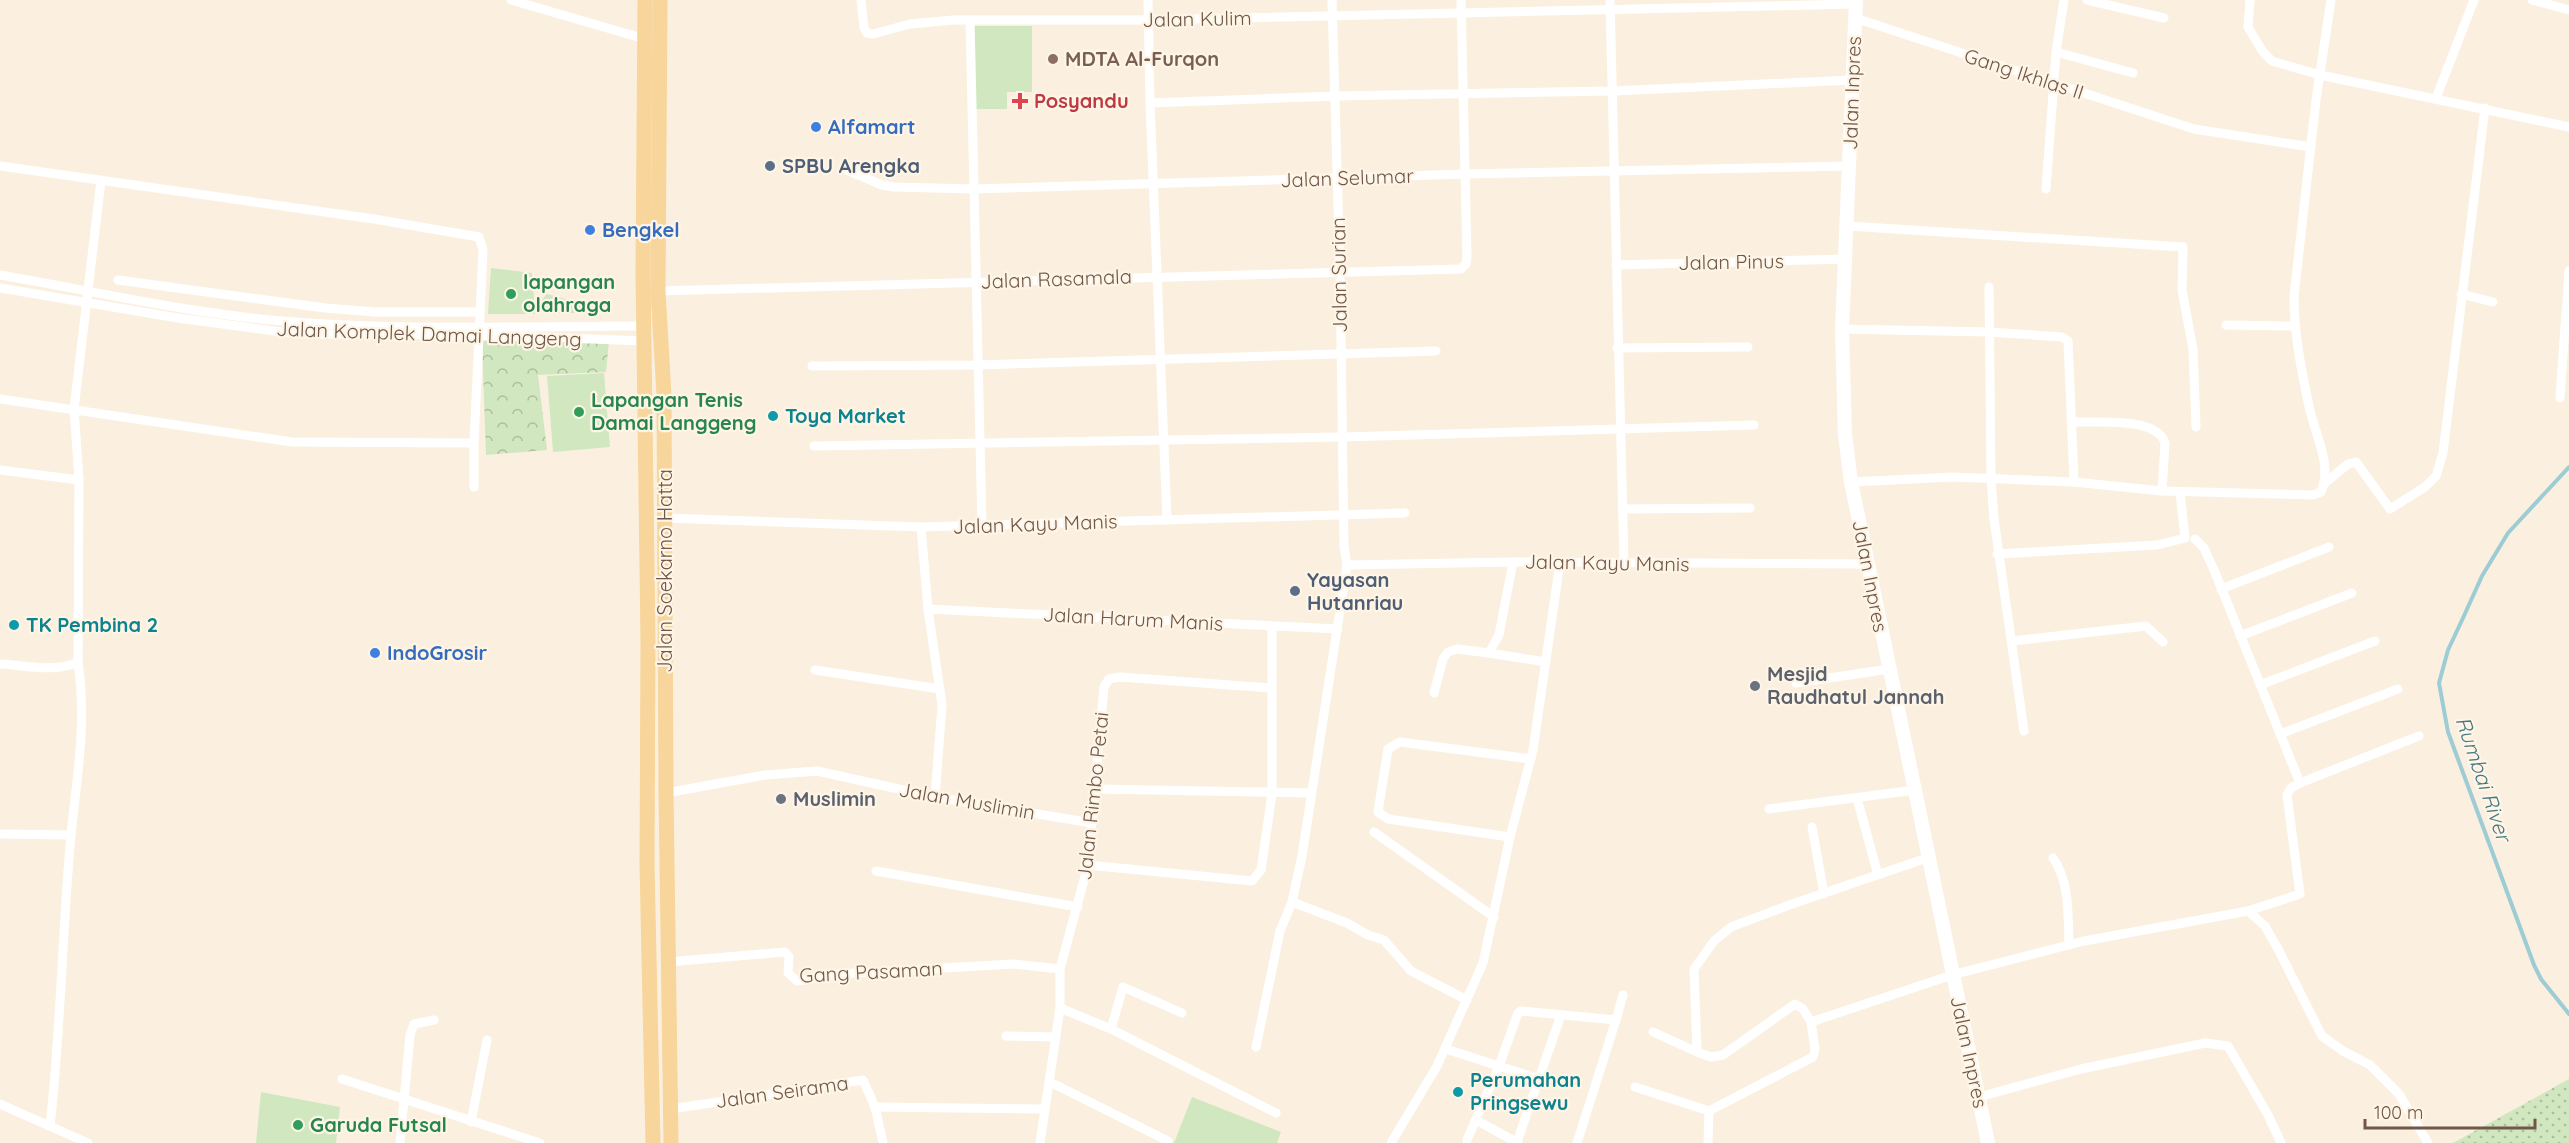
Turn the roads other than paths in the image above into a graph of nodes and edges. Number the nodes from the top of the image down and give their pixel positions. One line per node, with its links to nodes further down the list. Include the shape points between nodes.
1 (511, 0): 23 (street)
2 (645, 0): 23 (main road, Jalan Soekarno Hatta)
3 (660, 0): 60 (main road, Jalan Soekarno Hatta)
4 (861, 0): 21 (street, Jalan Kulim, via 867,33 910,24)
5 (1148, 0): 22 (street)
6 (1332, 0): 19 (street, Jalan Surian)
7 (1461, 0): 18 (street)
8 (2064, 0): 24 (street)
9 (2087, 0): 20 (street)
10 (2250, 0): 26 (street, via 2248,27 2267,57)
11 (2331, 0): 26 (street)
12 (2475, 0): 32 (street)
13 (2532, 0): 17 (street)
14 (1796, 2): 15 (street, Jalan Kulim); 16 (street, Jalan Kulim)
15 (1610, 4): 18 (street, Jalan Kulim); 29 (street)
16 (1856, 7): 27 (main road, Jalan Inpres); 28 (street, Gang Ikhlas II)
17 (2569, 10)
18 (1461, 12): 19 (street, Jalan Kulim); 30 (street)
19 (1333, 16): 22 (street, Jalan Kulim); 31 (street, Jalan Surian)
20 (2164, 18)
21 (970, 20): 22 (street, Jalan Kulim); 45 (street)
22 (1148, 20): 33 (street)
23 (645, 39): 75 (main road, Jalan Soekarno Hatta)
24 (2056, 52): 25 (street); 28 (street)
25 (2133, 73)
26 (2320, 75): 32 (street); 36 (street)
27 (1852, 80): 29 (street); 38 (main road, Jalan Inpres)
28 (2053, 84): 36 (street, Gang Ikhlas II, via 2199,130); 46 (street)
29 (1613, 91): 30 (street); 40 (street)
30 (1463, 93): 31 (street); 41 (street)
31 (1335, 96): 33 (street); 42 (street, Jalan Surian)
32 (2436, 98): 34 (street)
33 (1150, 103): 44 (street)
34 (2485, 108): 35 (street); 61 (street)
35 (2569, 127)
36 (2311, 147): 70 (street)
37 (0, 166): 43 (street)
38 (1850, 166): 40 (street, Jalan Selumar); 47 (main road, Jalan Inpres)
39 (848, 170): 45 (street, Jalan Selumar, via 888,186)
40 (1614, 172): 41 (street, Jalan Selumar); 49 (street)
41 (1465, 174): 42 (street, Jalan Selumar); 51 (street, Jalan Rasamala, via 1467,257 1461,269)
42 (1336, 178): 44 (street, Jalan Selumar); 51 (street, Jalan Surian)
43 (101, 180): 58 (street); 67 (street, via 474,234 483,250)
44 (1153, 184): 45 (street, Jalan Selumar); 53 (street)
45 (973, 189): 55 (street)
46 (2046, 189)
47 (1848, 226): 48 (main road, Jalan Inpres); 88 (street, via 2183,247 2182,290 2193,349)
48 (1847, 260): 49 (street, Jalan Pinus); 71 (main road, Jalan Inpres)
49 (1616, 265): 77 (street)
50 (2569, 271): 83 (street)
51 (1340, 272): 53 (street, Jalan Rasamala); 79 (street, Jalan Surian)
52 (0, 275): 58 (street, Jalan Komplek Damai Langgeng)
53 (1155, 276): 55 (street, Jalan Rasamala); 80 (street)
54 (118, 280): 59 (street)
55 (975, 282): 60 (street, Jalan Rasamala); 81 (street)
56 (1989, 287): 74 (street)
57 (0, 288): 62 (street, Jalan Komplek Damai Langgeng)
58 (88, 291): 62 (street); 65 (street, Jalan Komplek Damai Langgeng)
59 (192, 291): 64 (street); 65 (street)
60 (658, 291): 108 (main road, Jalan Soekarno Hatta)
61 (2461, 294): 63 (street); 100 (street, via 2455,372 2436,476 2390,509 2356,462)
62 (86, 302): 72 (street, Jalan Komplek Damai Langgeng, via 297,334); 85 (street)
63 (2493, 302)
64 (297, 305): 66 (street); 68 (street)
65 (190, 308): 68 (street, Jalan Komplek Damai Langgeng)
66 (363, 311): 67 (street); 72 (street)
67 (479, 312): 73 (street)
68 (294, 322): 72 (street, Jalan Komplek Damai Langgeng)
69 (2226, 325): 70 (street)
70 (2294, 326): 100 (street, via 2309,409 2321,447)
71 (1842, 329): 74 (street); 98 (main road, Jalan Inpres, via 1845,435)
72 (363, 330): 73 (street, Jalan Komplek Damai Langgeng)
73 (479, 330): 75 (street, Jalan Komplek Damai Langgeng); 75 (street, Jalan Komplek Damai Langgeng); 92 (street)
74 (1989, 332): 86 (street, via 2052,336 2068,341); 96 (street)
75 (645, 334): 162 (main road, Jalan Soekarno Hatta)
76 (1748, 347): 77 (street)
77 (1617, 348): 89 (street)
78 (1436, 351): 79 (street)
79 (1341, 352): 80 (street); 90 (street, Jalan Surian)
80 (1160, 358): 81 (street); 91 (street)
81 (977, 364): 82 (street); 93 (street)
82 (812, 366)
83 (2560, 398)
84 (0, 399): 85 (street)
85 (74, 409): 92 (street, via 292,442); 97 (street)
86 (2071, 422): 99 (street); 102 (street, via 2136,424 2155,429 2165,443)
87 (1754, 425): 89 (street)
88 (2196, 427)
89 (1620, 430): 90 (street); 105 (street)
90 (1342, 437): 91 (street); 107 (street, Jalan Surian)
91 (1164, 441): 93 (street); 109 (street)
92 (474, 443): 101 (street)
93 (980, 445): 94 (street); 110 (street)
94 (814, 446)
95 (0, 470): 97 (street)
96 (1991, 478): 98 (street); 99 (street); 114 (street)
97 (79, 480): 130 (street)
98 (1851, 482): 118 (main road, Jalan Inpres)
99 (2074, 482): 102 (street)
100 (2325, 483): 103 (street, via 2321,492 2313,495)
101 (474, 487)
102 (2162, 491): 103 (street)
103 (2181, 492): 114 (street, via 2185,538 2157,545)
104 (1750, 508): 105 (street)
105 (1622, 509): 117 (street)
106 (1405, 513): 107 (street, Jalan Kayu Manis)
107 (1343, 514): 109 (street, Jalan Kayu Manis); 119 (street, Jalan Surian)
108 (665, 518): 111 (street, Jalan Kayu Manis); 148 (main road, Jalan Soekarno Hatta)
109 (1167, 520): 110 (street, Jalan Kayu Manis)
110 (982, 525): 111 (street, Jalan Kayu Manis)
111 (921, 527): 122 (street)
112 (2195, 539): 120 (street, via 2204,548)
113 (2330, 547): 120 (street)
114 (1997, 554): 126 (street)
115 (1513, 562): 116 (street, Jalan Kayu Manis); 119 (street, Jalan Kayu Manis); 129 (street, via 1499,635)
116 (1560, 562): 117 (street, Jalan Kayu Manis); 131 (street)
117 (1624, 563): 118 (street, Jalan Kayu Manis)
118 (1868, 564): 133 (main road, Jalan Inpres)
119 (1347, 565): 124 (street, Jalan Surian)
120 (2221, 589): 125 (street)
121 (2352, 593): 125 (street)
122 (928, 609): 123 (street, Jalan Harum Manis); 138 (street)
123 (1272, 627): 124 (street, Jalan Harum Manis); 137 (street)
124 (1338, 629): 149 (street, Jalan Surian)
125 (2240, 636): 136 (street)
126 (2012, 641): 128 (street, via 2146,626); 141 (street)
127 (2375, 641): 136 (street)
128 (2163, 642)
129 (1489, 653): 131 (street); 140 (street, via 1457,649 1448,652)
130 (78, 662): 132 (street, via 54,667); 158 (street, via 82,692 81,753)
131 (1546, 662): 144 (street)
132 (0, 664)
133 (1889, 669): 135 (street); 147 (main road, Jalan Inpres)
134 (815, 670): 138 (street)
135 (1796, 683)
136 (2260, 686): 142 (street)
137 (1271, 688): 146 (street, Jalan Rimbo Petai, via 1109,679 1104,687); 150 (street)
138 (940, 689): 151 (street)
139 (2398, 689): 142 (street)
140 (1434, 693)
141 (2025, 731)
142 (2280, 734): 145 (street)
143 (2419, 736): 145 (street)
144 (1531, 759): 159 (street); 159 (street, via 1400,742 1388,748 1378,813 1388,819)
145 (2300, 783): 170 (street, via 2287,795 2300,894)
146 (1096, 789): 150 (street); 154 (street, Jalan Rimbo Petai)
147 (1915, 790): 152 (street); 160 (main road, Jalan Inpres)
148 (666, 793): 151 (street, Jalan Muslimin, via 765,775 817,771); 164 (main road, Jalan Soekarno Hatta)
149 (1311, 793): 150 (street); 168 (street, Jalan Surian)
150 (1272, 794): 163 (street, via 1261,870 1252,880)
151 (935, 797): 154 (street, Jalan Muslimin)
152 (1857, 798): 153 (street); 166 (street)
153 (1769, 808)
154 (1092, 823): 163 (street, Jalan Rimbo Petai)
155 (1812, 828): 167 (street)
156 (1374, 832): 171 (street)
157 (0, 834): 158 (street)
158 (71, 835): 207 (street)
159 (1510, 837): 171 (street)
160 (1928, 858): 166 (street); 175 (main road, Jalan Inpres)
161 (2053, 858): 172 (street, via 2062,870)
162 (647, 864): 164 (main road); 213 (main road, Jalan Soekarno Hatta)
163 (1088, 865): 169 (street, Jalan Rimbo Petai)
164 (668, 868): 173 (main road, Jalan Soekarno Hatta)
165 (876, 871): 169 (street)
166 (1878, 875): 167 (street)
167 (1824, 894): 191 (street, via 1731,927 1714,941 1694,969)
168 (1292, 902): 177 (street, via 1384,940 1411,971); 189 (street, Jalan Surian, via 1280,931)
169 (1078, 907): 174 (street, Jalan Rimbo Petai)
170 (2248, 911): 172 (street); 223 (street, via 2265,926 2322,1036 2370,1065 2399,1094)
171 (1494, 917): 177 (street)
172 (2069, 945): 175 (street)
173 (668, 962): 174 (street, Gang Pasaman, via 785,952 789,957 788,974 797,981 838,974 1013,964); 201 (main road, Jalan Soekarno Hatta)
174 (1060, 969): 178 (street, Jalan Rimbo Petai)
175 (1952, 975): 183 (street); 197 (main road, Jalan Inpres)
176 (1623, 995): 182 (street)
177 (1467, 1000): 190 (street)
178 (1060, 1008): 184 (street); 187 (street, Jalan Rimbo Petai)
179 (1182, 1013): 184 (street, via 1123,987)
180 (1561, 1016): 182 (street); 192 (street, via 1518,1013); 194 (street)
181 (434, 1020): 198 (street, via 414,1024 410,1035)
182 (1616, 1020): 219 (street)
183 (1810, 1022): 191 (street, via 1795,1004 1723,1055 1711,1057); 203 (street, via 1813,1058)
184 (1111, 1029): 204 (street)
185 (1653, 1032): 191 (street)
186 (1006, 1036): 187 (street)
187 (1056, 1037): 195 (street, Jalan Rimbo Petai)
188 (487, 1040): 206 (street)
189 (1256, 1047)
190 (1446, 1049): 192 (street); 217 (street)
191 (1697, 1052)
192 (1499, 1066): 194 (street); 205 (street)
193 (342, 1079): 198 (street)
194 (1539, 1079): 218 (street)
195 (1050, 1082): 202 (street, Jalan Rimbo Petai); 209 (street)
196 (1635, 1087): 203 (street)
197 (1979, 1097): 221 (main road, Jalan Inpres); 222 (street, via 2081,1069 2217,1043 2228,1046)
198 (405, 1101): 206 (street); 211 (street)
199 (0, 1104): 207 (street)
200 (875, 1107): 201 (street, Jalan Seirama, via 863,1080); 202 (street); 215 (street, Jalan Seirama)
201 (671, 1109): 214 (main road, Jalan Soekarno Hatta)
202 (1045, 1109): 216 (street, Jalan Rimbo Petai)
203 (1708, 1112): 220 (street)
204 (1276, 1113)
205 (1476, 1120): 208 (street); 218 (street)
206 (471, 1122): 212 (street)
207 (50, 1126): 210 (street)
208 (1467, 1140)
209 (1168, 1141)
210 (88, 1143)
211 (400, 1143)
212 (540, 1143)
213 (653, 1143)
214 (671, 1143)
215 (883, 1143)
216 (1040, 1143)
217 (1391, 1143)
218 (1517, 1143)
219 (1577, 1143)
220 (1708, 1143)
221 (1988, 1143)
222 (2281, 1143)
223 (2428, 1143)

